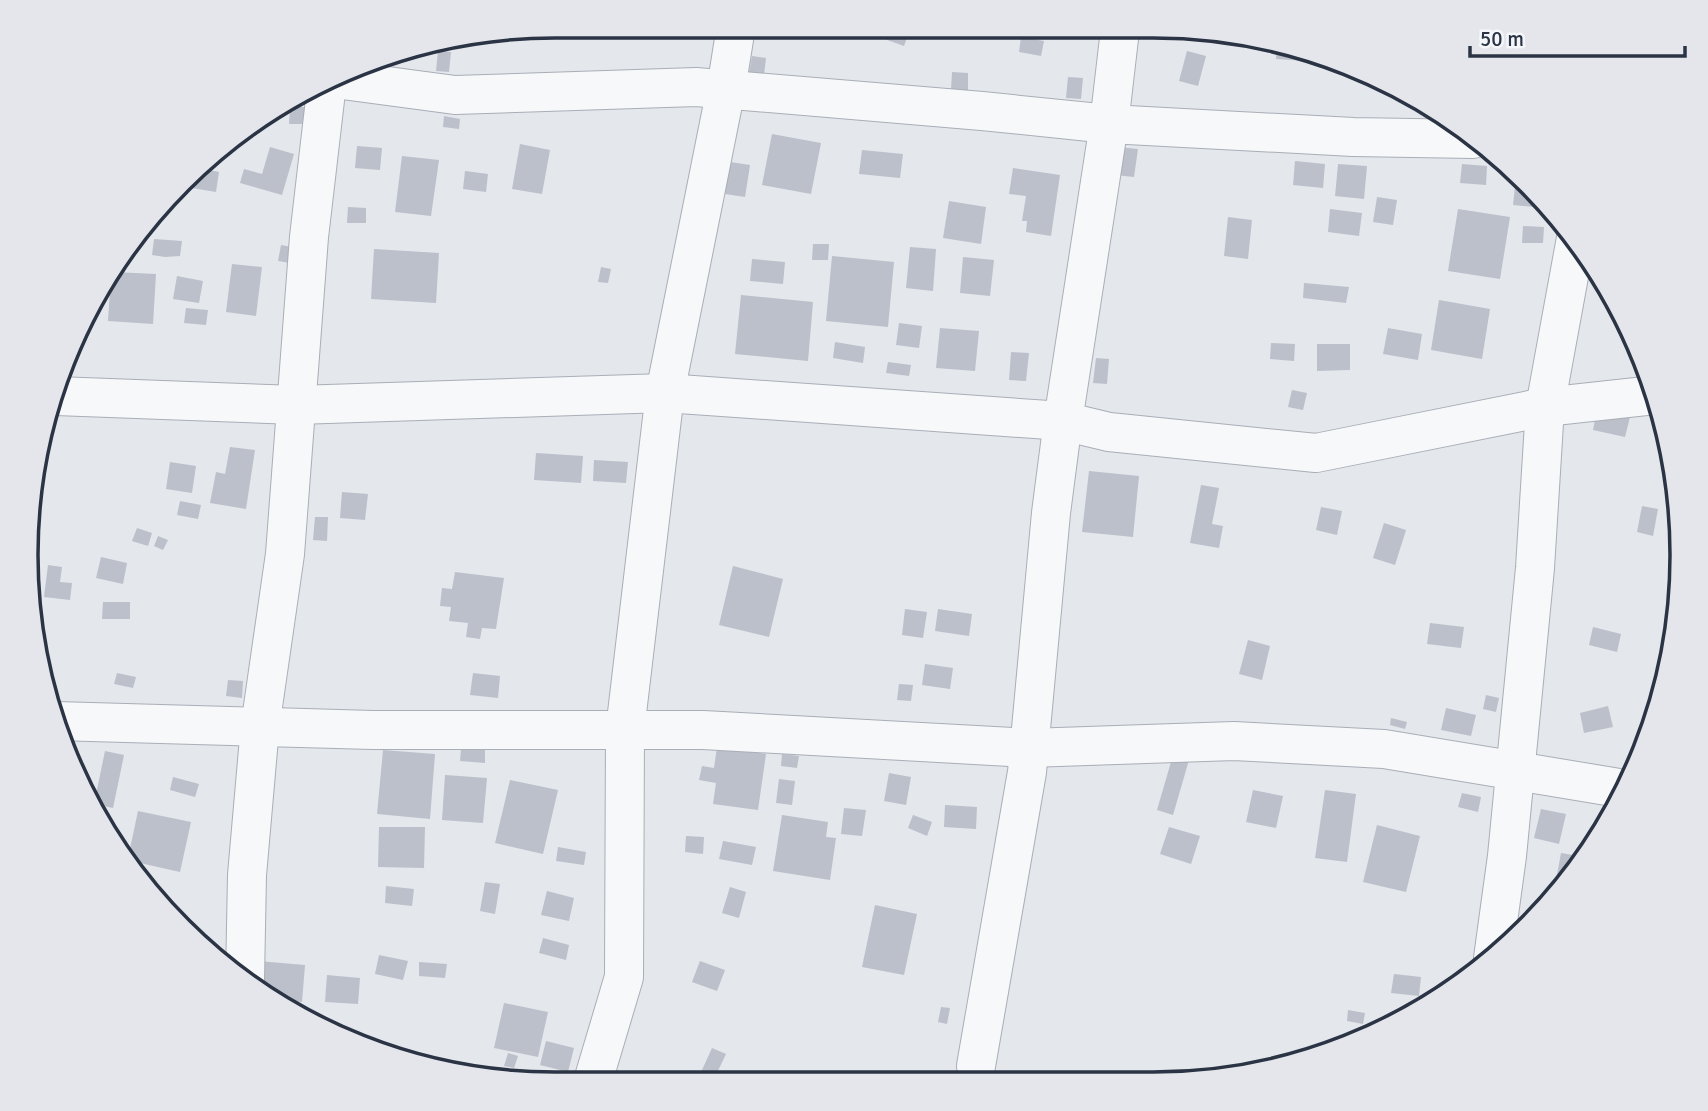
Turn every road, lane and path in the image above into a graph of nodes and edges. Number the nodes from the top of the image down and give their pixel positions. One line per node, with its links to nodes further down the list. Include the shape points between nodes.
1 (734, 38): 4 (street)
2 (1119, 38): 6 (street)
3 (336, 88): 4 (street, via 455,95)
4 (726, 89): 6 (street); 9 (street)
5 (323, 94): 12 (street)
6 (1109, 124): 7 (street); 14 (street)
7 (1458, 139)
8 (1573, 255): 13 (street)
9 (665, 393): 12 (street); 14 (street); 17 (street)
10 (64, 396): 12 (street)
11 (1644, 396): 13 (street)
12 (297, 405): 16 (street, via 285,554)
13 (1545, 407): 14 (street, via 1316,453 1109,432); 19 (street)
14 (1063, 421): 18 (street)
15 (66, 721): 16 (street)
16 (260, 727): 17 (street); 22 (street, via 247,874)
17 (625, 730): 18 (street); 24 (street, via 624,977)
18 (1029, 748): 19 (street, via 1234,741 1384,749); 23 (street)
19 (1515, 770): 20 (street); 21 (street)
20 (1614, 787)
21 (1495, 942)
22 (245, 969)
23 (976, 1066)
24 (596, 1072)

